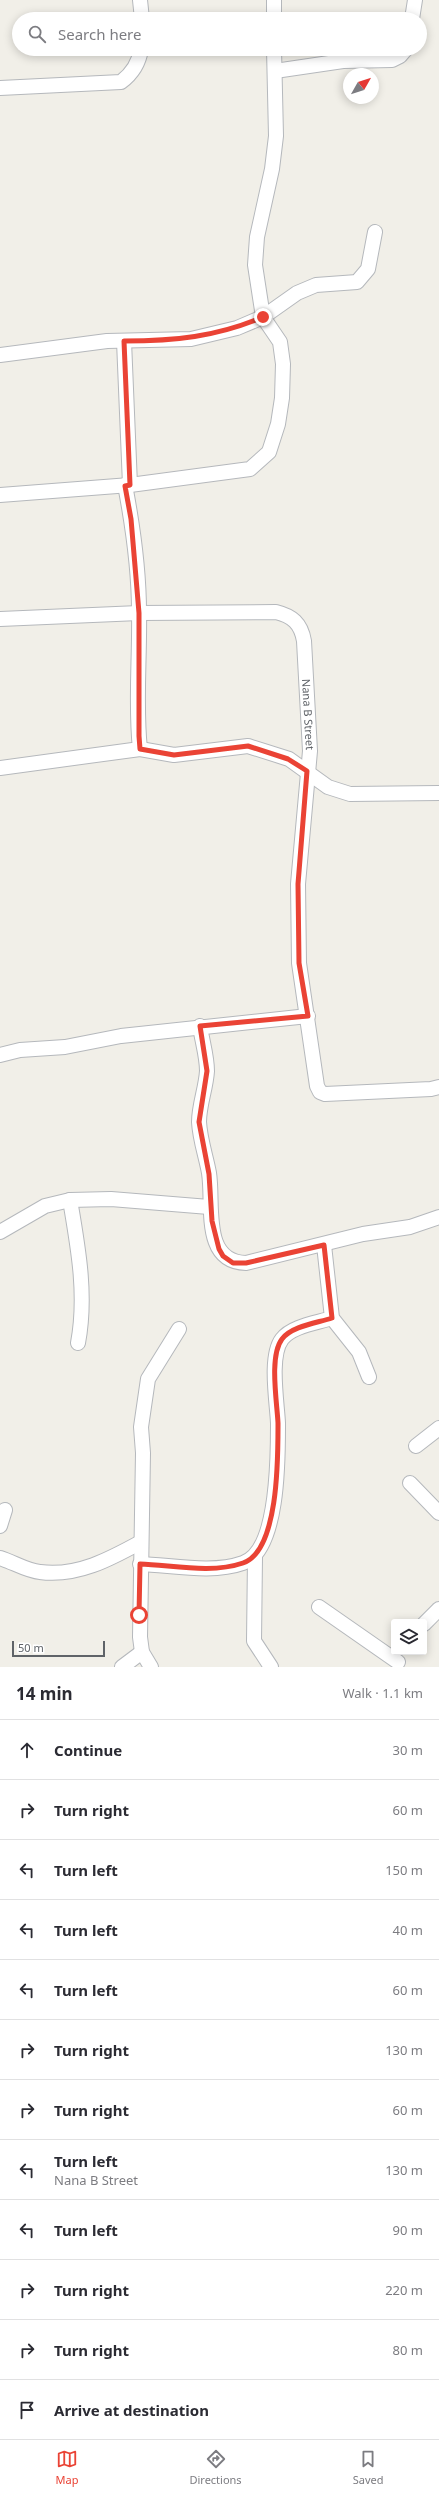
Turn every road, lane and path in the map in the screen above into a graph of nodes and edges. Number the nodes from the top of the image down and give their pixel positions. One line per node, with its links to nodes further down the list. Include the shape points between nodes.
1 (140, 0): 4 (street)
2 (274, 0): 5 (street)
3 (415, 0): 6 (street)
4 (141, 12)
5 (274, 12)
6 (413, 12)
7 (140, 56): 11 (street, via 137,65 121,82)
8 (274, 56): 10 (street)
9 (400, 56): 10 (street, via 392,60 343,61)
10 (275, 70): 13 (street, via 276,136 272,169 257,237 255,265)
11 (0, 88)
12 (375, 232): 13 (street, via 368,270 362,279 357,282 316,285 297,292)
13 (263, 317): 14 (street, via 237,328 192,339); 16 (street, via 280,342 283,364 278,424 265,458 250,469)
14 (124, 341): 15 (street); 16 (street)
15 (0, 355)
16 (127, 485): 17 (street); 18 (street)
17 (0, 495)
18 (139, 613): 19 (street); 20 (street); 22 (street, Nana B Street, via 276,612 295,620 300,626 304,640 310,751)
19 (0, 620)
20 (140, 749): 21 (street); 22 (street, via 174,755 248,746 288,759)
21 (0, 768)
22 (307, 771): 23 (street, via 328,787 350,794); 24 (street, Nana B Street, via 298,884 299,963)
23 (439, 792)
24 (308, 1016): 25 (street); 27 (street, Nana B Street, via 317,1086 320,1092 324,1094 431,1089)
25 (200, 1026): 26 (street, via 20,1050); 29 (street, via 207,1071 199,1122 209,1174)
26 (0, 1055)
27 (439, 1086)
28 (70, 1200): 29 (street, via 110,1199); 31 (street, via 45,1206); 35 (street, via 82,1277 82,1323)
29 (210, 1207): 32 (street, via 219,1249 223,1256 233,1263 246,1263)
30 (439, 1217): 32 (street)
31 (0, 1232)
32 (324, 1245): 33 (street)
33 (332, 1318): 36 (street, via 359,1352); 44 (street, via 292,1331 282,1339 277,1351 277,1454 271,1525)
34 (179, 1329): 43 (street, via 148,1379 141,1427)
35 (78, 1343)
36 (369, 1377)
37 (439, 1428): 38 (street)
38 (416, 1446)
39 (410, 1483): 41 (street)
40 (5, 1510): 42 (street)
41 (439, 1513)
42 (0, 1526)
43 (141, 1542): 45 (street, via 87,1568 61,1574 39,1572); 46 (street)
44 (255, 1557): 46 (street, via 244,1563 216,1568); 54 (street, via 254,1641)
45 (0, 1558)
46 (140, 1564): 50 (street, via 139,1615)
47 (320, 1607): 51 (street)
48 (439, 1609): 49 (street)
49 (427, 1621)
50 (142, 1652): 52 (street); 53 (street)
51 (400, 1660)
52 (122, 1667)
53 (151, 1667)
54 (271, 1667)

